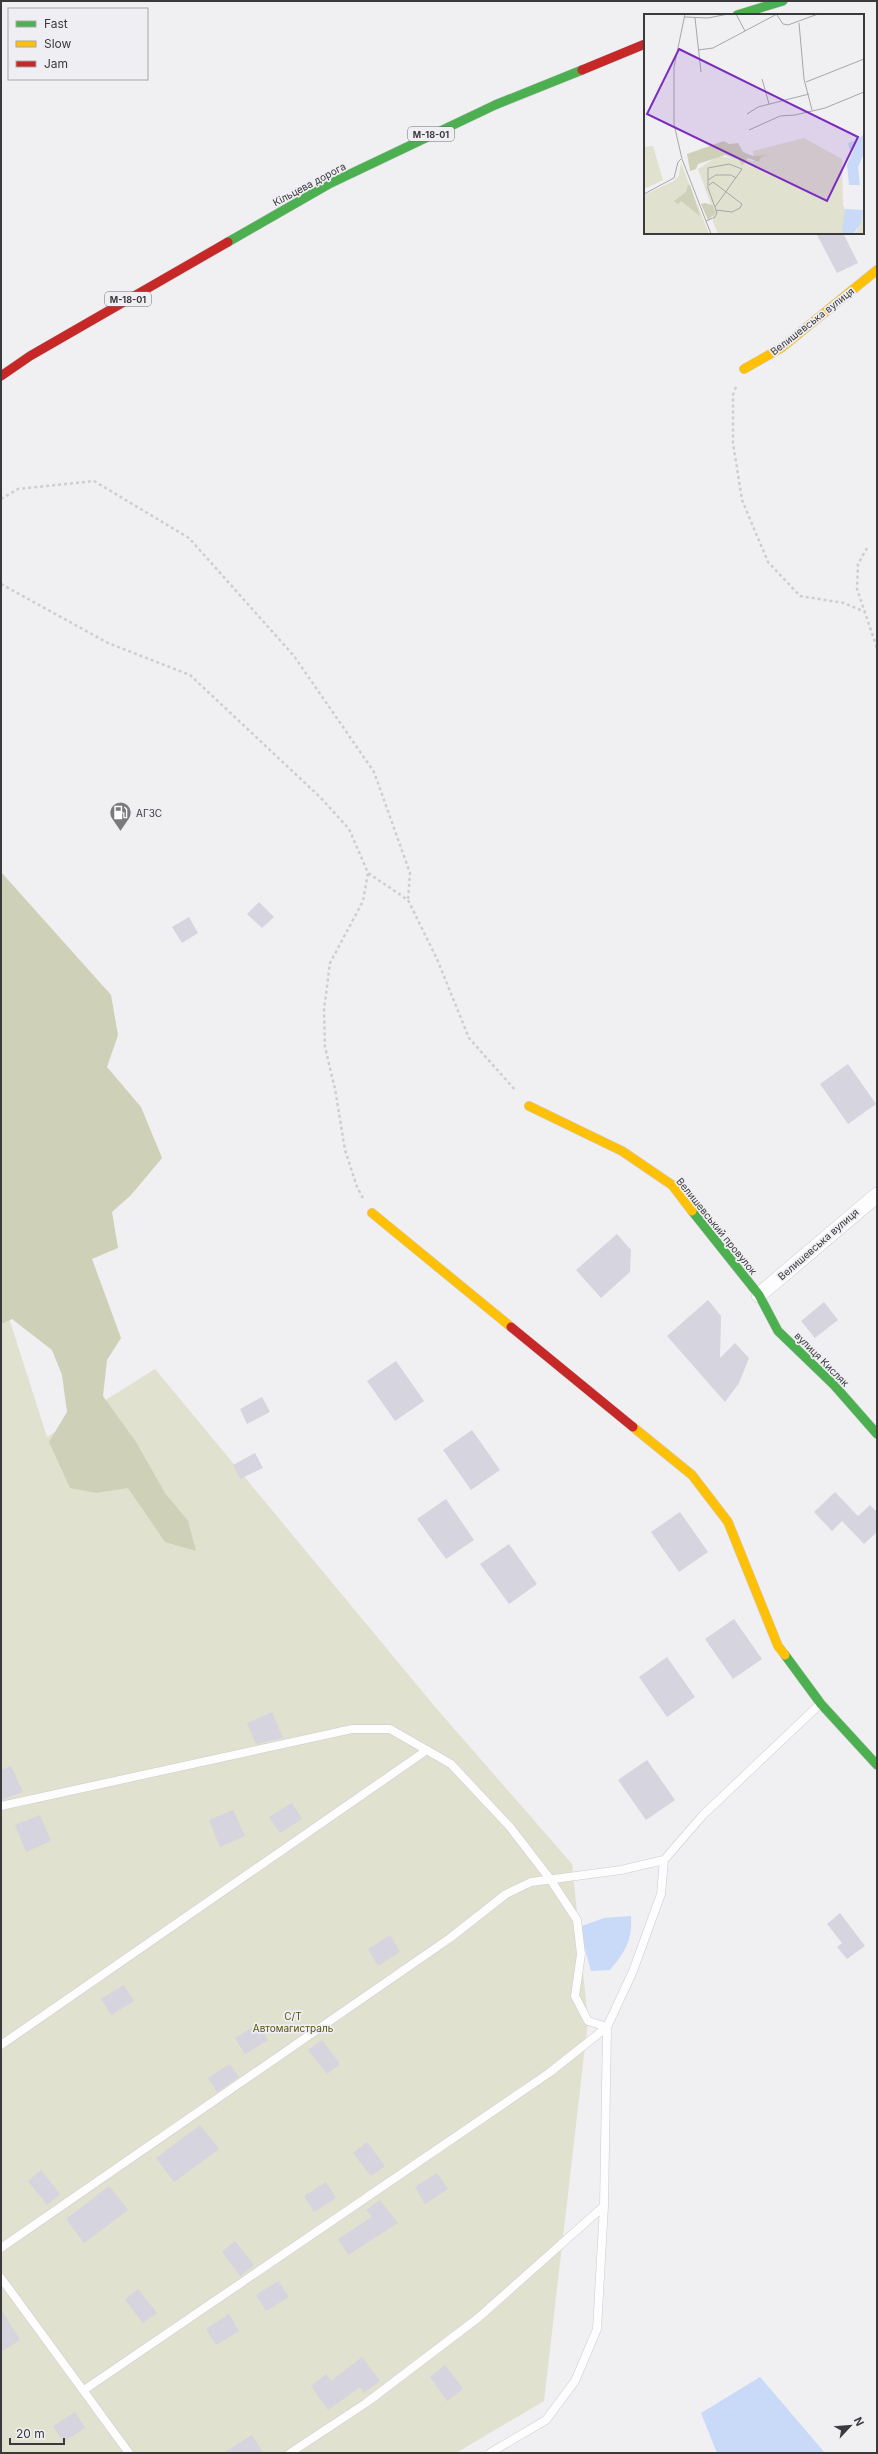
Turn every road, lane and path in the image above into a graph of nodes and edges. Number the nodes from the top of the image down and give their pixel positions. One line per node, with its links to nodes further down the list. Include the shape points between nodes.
1 (783, 1): 2 (main road)
2 (740, 14)
3 (644, 44): 6 (main road, Кільцева дорога / М-18-01, via 495,105 329,184 30,356)
4 (877, 270): 5 (main road, Велишевська вулиця, via 781,348)
5 (744, 369): 10 (path, via 733,395 733,443 742,500 768,562 800,596 844,603)
6 (1, 376)
7 (1, 499): 13 (path, via 18,489 94,481 189,538 294,656 374,772 410,873)
8 (867, 548): 10 (path, via 858,564 857,589)
9 (1, 584): 12 (path, via 108,643 190,674 349,829)
10 (864, 612): 11 (path)
11 (877, 648)
12 (368, 872): 13 (path); 16 (path, via 363,901 330,963 324,1010 324,1047 335,1089 345,1150 357,1187)
13 (408, 900): 14 (path, via 437,959 469,1038)
14 (529, 1106): 17 (main road, Велишевський провулок, via 622,1151 672,1185)
15 (877, 1195): 17 (street, Велишевська вулиця)
16 (372, 1213): 19 (main road, via 692,1475 728,1522 778,1646)
17 (759, 1295): 18 (main road, вулиця Кисляк, via 778,1331 834,1385)
18 (877, 1434)
19 (821, 1704): 21 (main road); 23 (lane, via 703,1815)
20 (427, 1750): 22 (lane, via 390,1729 352,1729); 24 (lane, via 450,1764 510,1827); 26 (lane)
21 (877, 1765)
22 (1, 1806)
23 (664, 1860): 24 (lane, via 621,1870); 25 (lane, via 661,1894 632,1971)
24 (550, 1878): 25 (lane, via 576,1920 581,1954 574,1996 588,2021); 28 (lane, via 531,1882 506,1894 450,1938)
25 (607, 2027): 27 (lane); 30 (lane, via 548,2073)
26 (1, 2045)
27 (604, 2206): 32 (lane, via 478,2318 366,2403); 33 (lane, via 597,2329 575,2381 546,2420)
28 (1, 2248)
29 (1, 2278): 30 (lane)
30 (84, 2390): 31 (lane)
31 (129, 2453)
32 (290, 2453)
33 (490, 2453)

